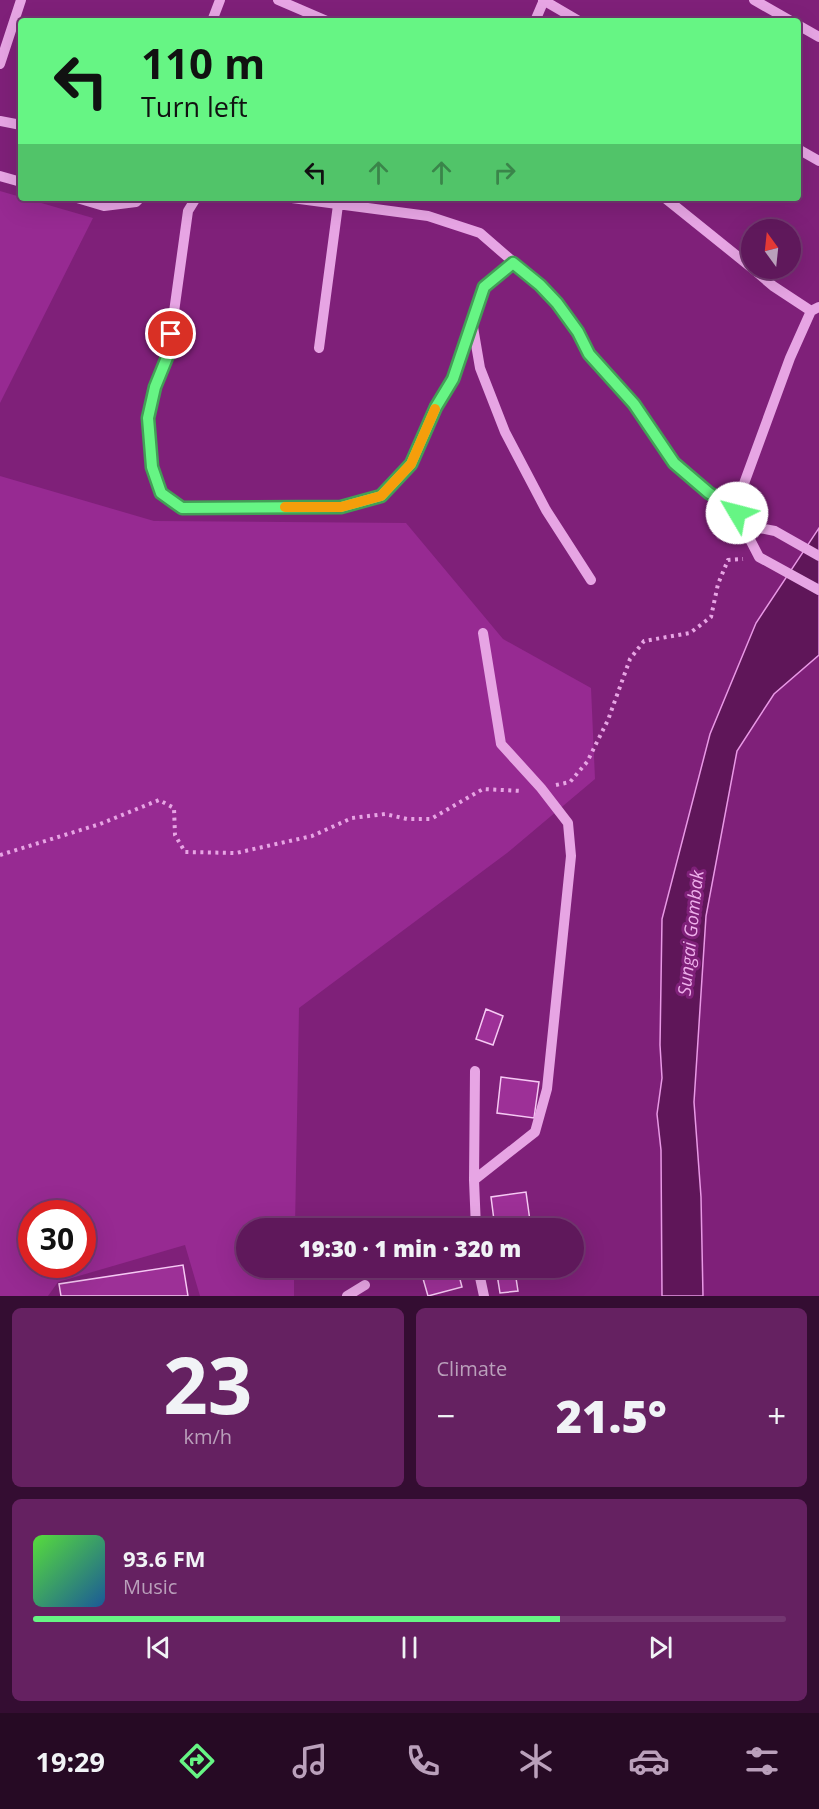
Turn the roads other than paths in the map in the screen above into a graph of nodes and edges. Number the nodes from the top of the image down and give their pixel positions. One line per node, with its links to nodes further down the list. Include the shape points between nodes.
1 (21, 0): 13 (street)
2 (220, 0): 6 (street)
3 (278, 0): 7 (street)
4 (544, 0): 8 (street); 9 (street)
5 (754, 0): 10 (street)
6 (213, 18)
7 (320, 18)
8 (536, 18)
9 (574, 18)
10 (786, 18)
11 (801, 27): 12 (street)
12 (819, 37)
13 (0, 64)
14 (0, 122): 15 (street)
15 (18, 125)
16 (801, 151): 17 (street)
17 (819, 161)
18 (0, 176): 19 (street)
19 (18, 181)
20 (87, 201): 21 (street, via 104,206)
21 (137, 201)
22 (194, 201): 30 (street, via 188,211 168,355 148,418 152,467 161,493 182,508 341,507 381,496 411,464 453,379)
23 (312, 201): 25 (street)
24 (669, 201): 26 (street)
25 (338, 205): 27 (street, via 429,216 454,224 480,233); 31 (street)
26 (741, 259)
27 (513, 263): 30 (street, via 484,287); 32 (street, via 557,303 589,354 634,404 674,463 709,493)
28 (765, 279): 29 (street)
29 (815, 309): 32 (street, via 790,358)
30 (472, 324): 35 (street, via 480,369 505,432 546,510)
31 (319, 348)
32 (735, 508): 33 (street)
33 (744, 525): 34 (street, via 775,531); 36 (street, via 759,557)
34 (819, 556)
35 (591, 580)
36 (819, 590)
37 (483, 633): 39 (street, via 501,744 568,823 571,856 547,1089 535,1132)
38 (475, 1071): 39 (street)
39 (474, 1180): 40 (street)
40 (476, 1218)
41 (480, 1278): 44 (street)
42 (364, 1285): 43 (street)
43 (347, 1296)
44 (484, 1296)

